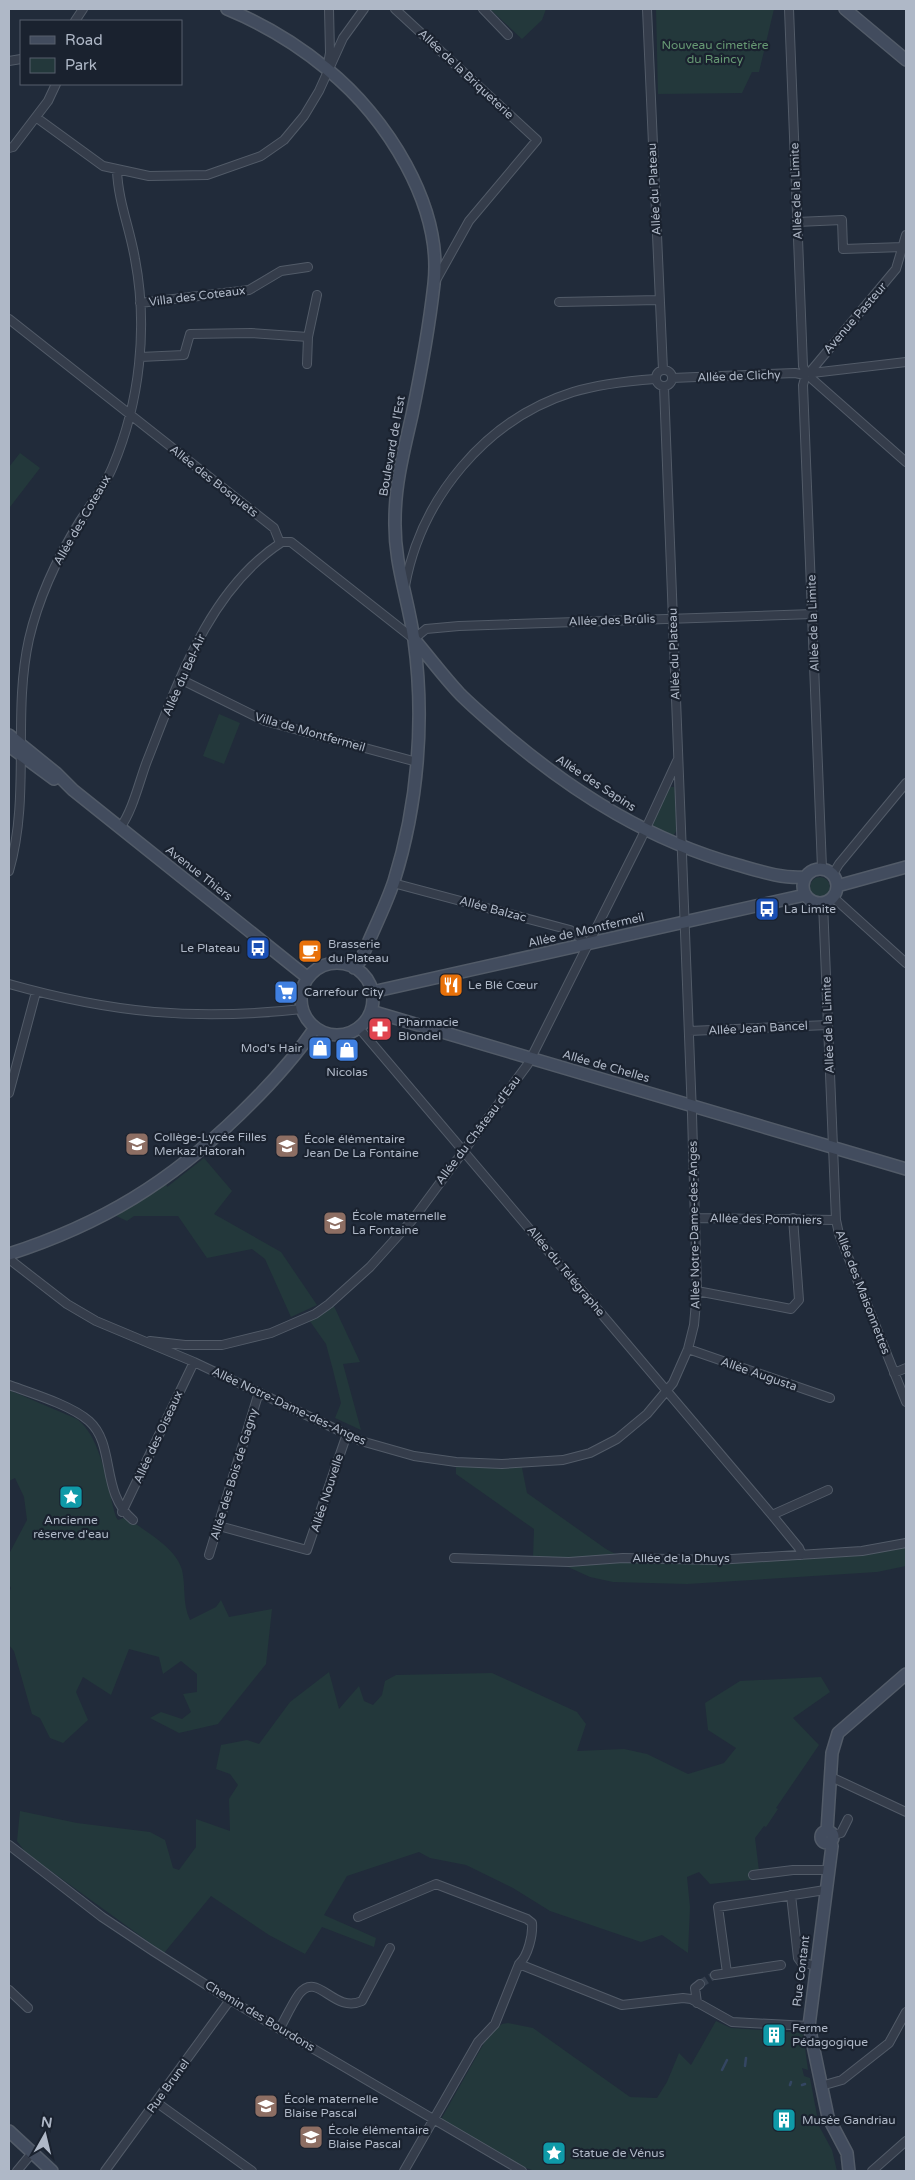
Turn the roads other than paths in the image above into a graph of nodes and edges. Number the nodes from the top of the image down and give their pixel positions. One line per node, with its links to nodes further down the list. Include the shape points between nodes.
1 (83, 9): 10 (street)
2 (227, 9): 15 (main road, Boulevard de l'Est, via 272,32)
3 (329, 9): 15 (street)
4 (364, 9): 15 (street, via 343,38)
5 (395, 9): 24 (street, Allée de la Briqueterie, via 536,140 469,221)
6 (483, 9): 11 (street)
7 (648, 9): 26 (street, Allée du Plateau)
8 (789, 9): 20 (street, Allée de la Limite)
9 (845, 9): 13 (main road)
10 (76, 20)
11 (508, 35)
12 (20, 60): 14 (street)
13 (906, 60)
14 (9, 61)
15 (327, 69): 19 (street, via 304,116 284,140 261,156 207,175 149,176); 24 (main road, Boulevard de l'Est, via 375,118 413,177 431,232)
16 (56, 85): 17 (street)
17 (37, 118): 18 (street); 19 (street, via 103,166)
18 (9, 148)
19 (117, 170): 28 (street, Allée des Coteaux, via 119,196 135,258)
20 (797, 222): 22 (street, via 842,220 843,249); 35 (street, Allée de la Limite, via 802,366)
21 (906, 235): 22 (street, Avenue Pasteur)
22 (903, 247): 35 (street, Avenue Pasteur, via 896,269)
23 (308, 267): 28 (street, Villa des Coteaux, via 282,271 250,290)
24 (435, 282): 42 (main road, Boulevard de l'Est, via 396,497 395,547)
25 (317, 295): 30 (street)
26 (658, 300): 27 (street); 34 (street, Allée du Plateau)
27 (560, 302)
28 (140, 303): 31 (street, Allée des Coteaux)
29 (9, 319): 39 (street, Allée des Bosquets)
30 (308, 337): 31 (street, via 190,334 184,355); 33 (street)
31 (140, 357): 39 (street, Allée des Coteaux)
32 (906, 362): 35 (street, Allée de Clichy)
33 (307, 364)
34 (662, 370): 36 (street, via 670,372); 37 (street)
35 (808, 375): 36 (street, Allée de Clichy); 40 (street); 43 (street, Allée de la Limite, via 803,385)
36 (672, 378): 38 (street, via 671,383)
37 (655, 379): 38 (street); 42 (street, via 573,392 529,412 482,445 460,468 425,522 414,550)
38 (664, 386): 44 (street, Allée du Plateau)
39 (130, 414): 41 (street, Allée des Bosquets, via 274,528); 51 (street, Allée des Coteaux, via 112,468 48,579 37,610 24,673)
40 (906, 462)
41 (280, 543): 45 (street, via 291,542); 47 (street, Allée du Bel-Air, via 231,591 197,642)
42 (404, 596): 45 (main road, Boulevard de l'Est)
43 (813, 614): 44 (street, Allée des Brûlis); 61 (street, Allée de la Limite)
44 (673, 618): 45 (street, Allée des Brûlis, via 459,626 426,630); 52 (street, Allée du Plateau)
45 (414, 639): 46 (main road, Allée des Sapins); 48 (main road, Boulevard de l'Est)
46 (439, 670): 48 (main road, via 424,669); 58 (main road, Allée des Sapins, via 460,694 550,770 613,813)
47 (180, 679): 53 (street, Villa de Montfermeil, via 264,721); 57 (street, Allée du Bel-Air)
48 (416, 681): 53 (main road, Boulevard de l'Est)
49 (9, 735): 51 (main road, Avenue Thiers)
50 (9, 746): 51 (main road, Avenue Thiers)
51 (21, 750): 57 (main road, Avenue Thiers, via 40,770 73,790); 62 (street, Allée des Coteaux, via 18,826)
52 (679, 755): 55 (street, Allée du Château d'Eau); 56 (street, Allée du Plateau)
53 (417, 762): 65 (main road, Boulevard de l'Est, via 409,817)
54 (906, 783): 63 (street)
55 (664, 786): 56 (street, via 673,784); 58 (street, Allée du Château d'Eau)
56 (680, 792): 59 (street, Allée du Plateau)
57 (120, 828): 72 (main road, Avenue Thiers)
58 (645, 830): 59 (main road, Allée des Sapins); 69 (street, Allée du Château d'Eau)
59 (681, 847): 64 (main road, Allée des Sapins, via 761,871); 68 (street, Allée du Plateau)
60 (906, 866): 67 (main road)
61 (822, 868): 63 (main road); 64 (main road, via 812,870)
62 (9, 871)
63 (833, 874): 67 (main road)
64 (805, 877): 66 (main road, via 802,886)
65 (393, 883): 69 (street, Allée Balzac, via 570,930); 71 (main road, Boulevard de l'Est)
66 (805, 895): 67 (main road, via 813,902); 68 (main road, Allée de Montfermeil)
67 (831, 896): 70 (street); 78 (street, Allée de la Limite)
68 (684, 921): 69 (main road, Allée de Montfermeil); 81 (street, Allée Notre-Dame-des-Anges)
69 (588, 944): 75 (main road, Allée de Montfermeil); 82 (street, Allée du Château d'Eau)
70 (906, 963)
71 (354, 968): 72 (main road, via 330,964); 75 (main road, via 364,976)
72 (308, 978): 76 (main road, via 301,998)
73 (9, 984): 74 (street)
74 (36, 992): 76 (street, via 111,1007 188,1015 247,1014); 83 (street)
75 (372, 992): 77 (main road)
76 (302, 1008): 79 (main road)
77 (371, 1011): 80 (main road); 82 (main road, Allée de Chelles)
78 (828, 1024): 81 (street, Allée Jean Bancel); 85 (street, Allée de la Limite)
79 (315, 1028): 80 (main road, via 339,1035); 91 (main road, via 268,1087 212,1141 164,1179 104,1216 56,1239)
80 (359, 1028): 86 (street, Allée du Télégraphe)
81 (689, 1031): 84 (street, Allée Notre-Dame-des-Anges)
82 (532, 1058): 84 (main road, Allée de Chelles); 86 (street, Allée du Château d'Eau)
83 (9, 1093)
84 (691, 1106): 85 (main road, Allée de Chelles); 88 (street, Allée Notre-Dame-des-Anges)
85 (834, 1148): 87 (main road, Allée de Chelles); 90 (street, Allée des Maisonnettes)
86 (463, 1149): 94 (street, Allée du Château d'Eau, via 414,1218 370,1267 315,1314 271,1333 222,1345); 100 (street, Allée du Télégraphe)
87 (906, 1170)
88 (696, 1218): 89 (street, Allée des Pommiers); 93 (street, Allée Notre-Dame-des-Anges)
89 (793, 1218): 90 (street, Allée des Pommiers); 93 (street, via 800,1300 791,1309)
90 (836, 1220): 98 (street, Allée des Maisonnettes)
91 (9, 1254)
92 (9, 1259): 94 (street, Allée Notre-Dame-des-Anges, via 96,1322)
93 (697, 1291): 95 (street, Allée Notre-Dame-des-Anges)
94 (140, 1340): 96 (street, Allée Notre-Dame-des-Anges)
95 (688, 1349): 100 (street, Allée Notre-Dame-des-Anges); 102 (street, Allée Augusta)
96 (194, 1362): 101 (street, Allée Notre-Dame-des-Anges); 106 (street, Allée des Oiseaux)
97 (906, 1368): 98 (street)
98 (894, 1373): 103 (street, Allée des Maisonnettes)
99 (9, 1385): 106 (street, via 55,1402 89,1421 101,1440 116,1502)
100 (667, 1391): 104 (street, Allée Notre-Dame-des-Anges, via 647,1414 617,1439 590,1453 563,1460 503,1464 456,1462 414,1456); 107 (street, Allée du Télégraphe)
101 (259, 1392): 104 (street, Allée Notre-Dame-des-Anges); 109 (street, Allée des Bois de Gagny)
102 (830, 1398)
103 (906, 1402)
104 (347, 1434): 109 (street, Allée Nouvelle, via 308,1550)
105 (828, 1490): 107 (street)
106 (122, 1512): 108 (street)
107 (772, 1515): 112 (street, Allée du Télégraphe)
108 (133, 1520)
109 (219, 1526): 111 (street, Allée des Bois de Gagny)
110 (906, 1543): 112 (street, Allée de la Dhuys, via 862,1551)
111 (209, 1555)
112 (802, 1555): 113 (street, Allée de la Dhuys, via 569,1562)
113 (454, 1558)
114 (906, 1674): 115 (main road, Rue Contant)
115 (878, 1697): 116 (main road, Rue Contant, via 838,1733 832,1753); 117 (main road, Rue Contant, via 845,1719 830,1738 826,1749)
116 (832, 1776): 117 (main road, Rue Contant); 118 (street)
117 (828, 1808): 120 (main road, Rue Contant)
118 (906, 1812)
119 (848, 1818): 120 (street, via 841,1832)
120 (829, 1838): 122 (main road, Rue Contant); 124 (main road, Rue Contant, via 832,1846)
121 (9, 1848): 135 (street, Chemin des Bourdons, via 102,1917)
122 (825, 1870): 123 (street); 124 (main road, Rue Contant)
123 (753, 1875)
124 (821, 1891): 125 (street); 129 (main road, Rue Contant)
125 (791, 1895): 129 (street, Rue Contant, via 798,1958); 131 (street, via 718,1906)
126 (358, 1917): 128 (street, via 442,1884 532,1923 530,1942 524,1960)
127 (390, 1948): 140 (street, via 362,2001 340,2003 318,1987 311,1986 300,1992)
128 (519, 1964): 136 (street, via 622,2005 683,1998); 143 (street, via 495,2024 478,2042)
129 (811, 1964): 139 (main road, Rue Contant)
130 (781, 1965): 131 (street)
131 (727, 1973): 132 (street)
132 (715, 1975)
133 (700, 1984): 136 (street, via 695,1988)
134 (9, 1990): 137 (street)
135 (230, 2000): 140 (street, Chemin des Bourdons); 142 (street, Rue Brunel)
136 (697, 2003): 139 (street, via 732,2022)
137 (28, 2008)
138 (906, 2012): 141 (street, via 889,2044 842,2080)
139 (809, 2026): 141 (main road, Rue Contant)
140 (280, 2028): 143 (street, Chemin des Bourdons)
141 (821, 2086): 153 (main road, Rue Contant, via 824,2121 837,2146); 154 (main road, Rue Contant, via 831,2124 847,2153)
142 (156, 2102): 149 (street, Rue Brunel); 150 (street)
143 (433, 2120): 151 (street); 152 (street, Chemin des Bourdons)
144 (9, 2131): 146 (main road)
145 (906, 2141): 155 (street)
146 (32, 2153): 147 (street); 148 (main road)
147 (17, 2171)
148 (52, 2171)
149 (104, 2171)
150 (252, 2171)
151 (404, 2171)
152 (522, 2171)
153 (844, 2171)
154 (849, 2171)
155 (872, 2171)

